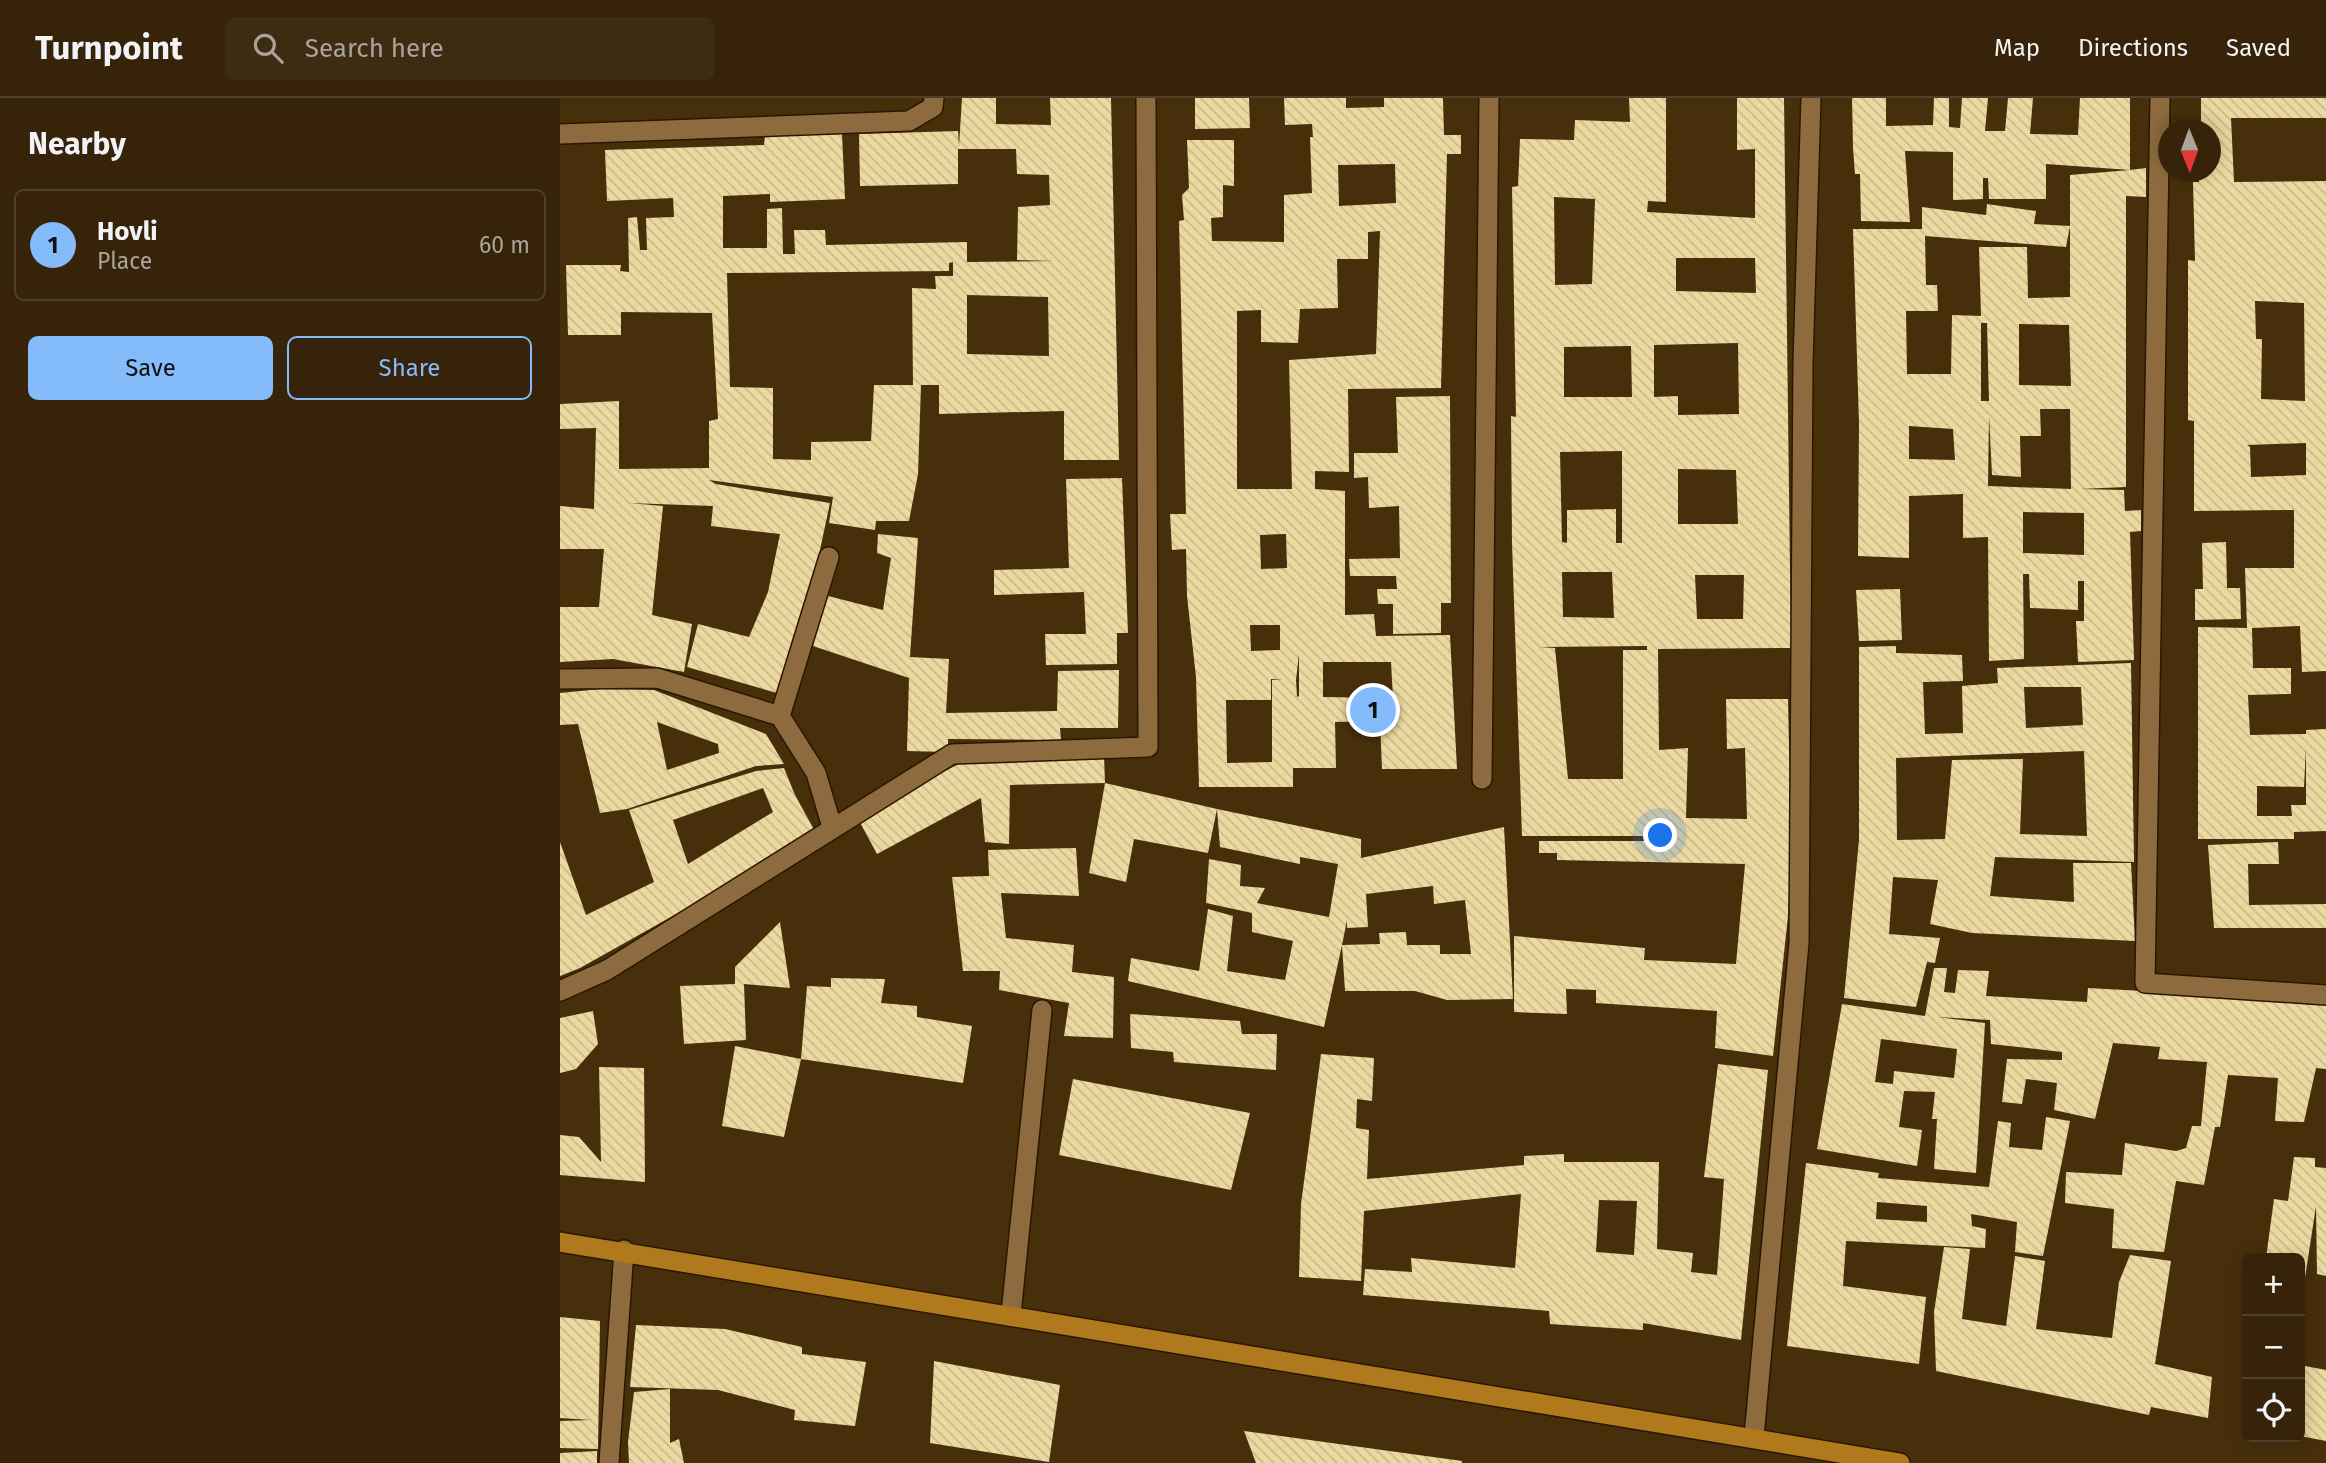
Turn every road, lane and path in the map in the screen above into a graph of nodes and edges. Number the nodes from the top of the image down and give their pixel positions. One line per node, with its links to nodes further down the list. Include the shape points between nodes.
1 (934, 98): 6 (street, via 933,107 909,121)
2 (1146, 98): 11 (street, via 1148,747 952,754)
3 (1489, 98): 10 (street)
4 (1811, 98): 18 (street, via 1803,363 1798,943)
5 (2160, 98): 13 (street, via 2145,983)
6 (560, 134)
7 (829, 556): 9 (street)
8 (560, 679): 9 (street, via 657,678)
9 (780, 716): 11 (street, via 816,773)
10 (1482, 779)
11 (832, 827): 12 (street, via 607,970)
12 (560, 991)
13 (2326, 995)
14 (1042, 1010): 17 (street)
15 (560, 1242): 16 (main road)
16 (624, 1250): 17 (main road); 19 (street)
17 (1011, 1314): 18 (main road)
18 (1754, 1437): 20 (main road)
19 (609, 1463)
20 (1900, 1463)

